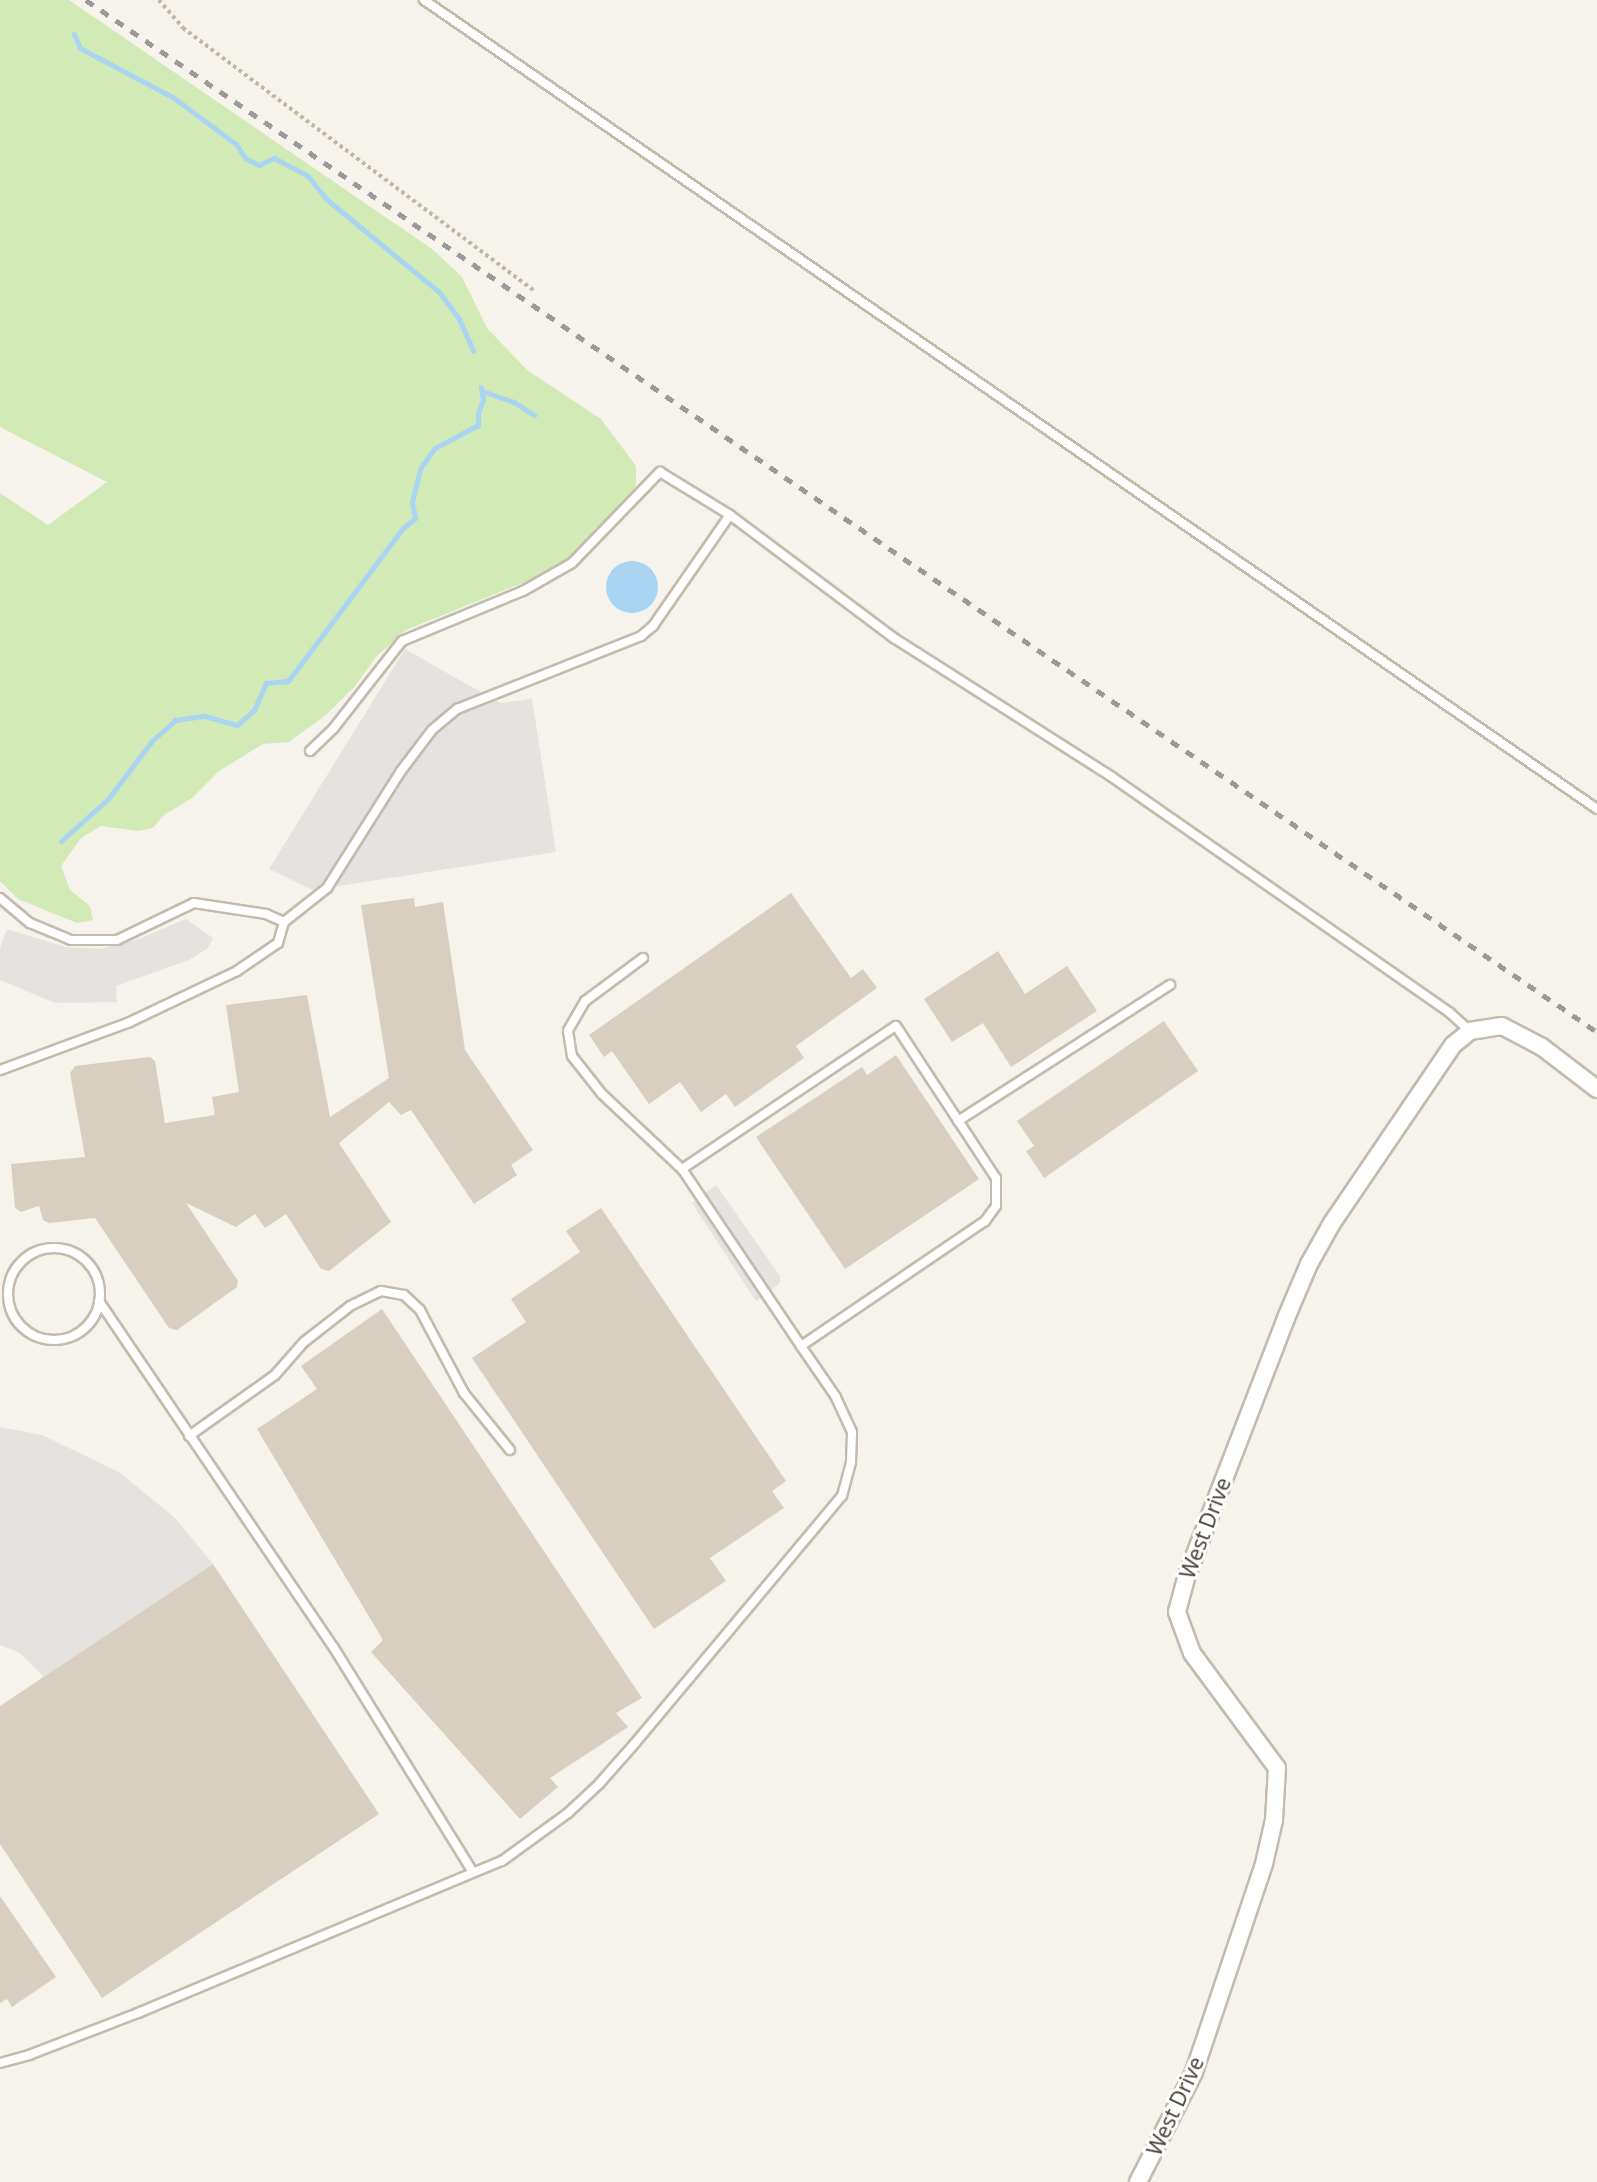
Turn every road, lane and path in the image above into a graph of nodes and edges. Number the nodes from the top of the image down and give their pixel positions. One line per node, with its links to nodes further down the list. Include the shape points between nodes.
1 (159, 0): 3 (path, via 183,28)
2 (424, 0): 6 (lane)
3 (535, 292)
4 (730, 516): 5 (lane, via 660,472 572,563 523,591 402,641 333,729); 8 (lane, via 653,626 641,636 457,709 432,730 327,888); 11 (lane, via 894,638 1112,777 1450,1013)
5 (310, 751)
6 (1597, 809)
7 (0, 898): 8 (lane, via 30,923 71,940 117,940 194,903 266,914)
8 (284, 922): 12 (lane, via 278,943 237,971 130,1022)
9 (643, 958): 15 (lane, via 585,1001 568,1031 572,1056 602,1094)
10 (1170, 985): 14 (lane)
11 (1469, 1031): 13 (street, via 1502,1026 1542,1047); 22 (street, West Drive, via 1453,1045 1398,1124 1309,1264 1181,1594 1177,1612 1192,1653 1277,1768 1264,1864 1194,2072)
12 (0, 1070)
13 (1597, 1089)
14 (958, 1121): 15 (lane, via 896,1026); 17 (lane, via 996,1178 996,1206 985,1221)
15 (682, 1169): 17 (lane)
16 (99, 1301): 16 (lane, via 93,1269 67,1249 34,1251 17,1266 8,1286 14,1318 30,1334 52,1340 83,1330); 18 (lane)
17 (801, 1346): 20 (lane, via 836,1397 852,1432 851,1462 842,1496 599,1784 533,1840 502,1861)
18 (189, 1436): 19 (lane, via 275,1376 304,1342 350,1306 381,1291 404,1295 420,1310 464,1393); 20 (lane, via 334,1648)
19 (510, 1450)
20 (472, 1871): 21 (lane, via 138,2013)
21 (0, 2063)
22 (1138, 2182)

